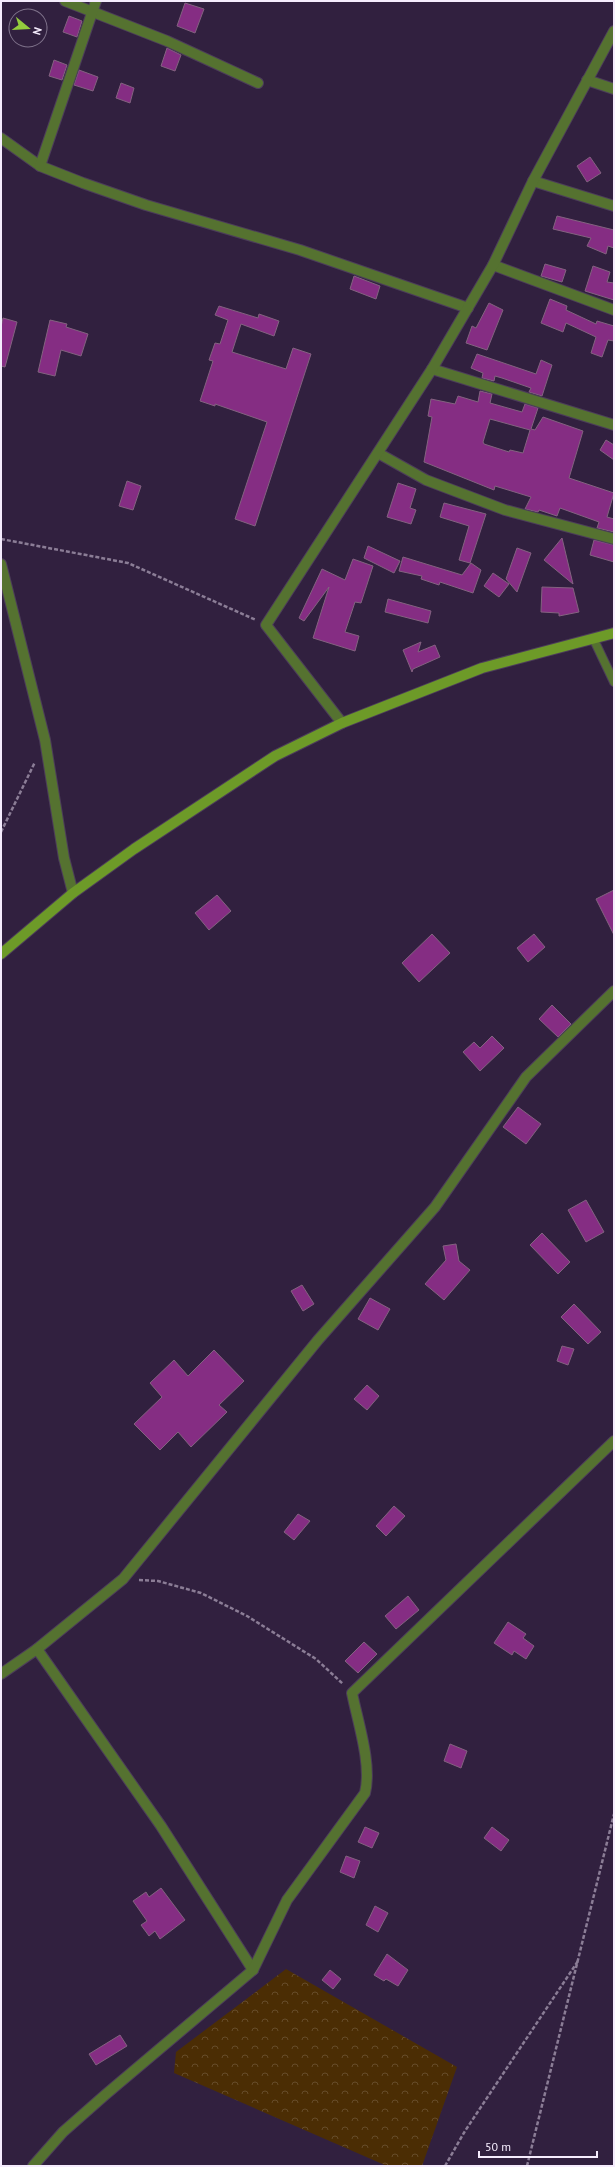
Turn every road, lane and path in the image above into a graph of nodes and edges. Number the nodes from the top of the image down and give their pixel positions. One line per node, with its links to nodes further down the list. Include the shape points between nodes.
1 (65, 1): 2 (street)
2 (94, 6): 5 (street); 8 (street)
3 (614, 31): 4 (street)
4 (587, 80): 6 (street); 9 (street)
5 (258, 83)
6 (614, 89)
7 (1, 138): 8 (street)
8 (40, 166): 12 (street, via 146,205 300,250)
9 (533, 181): 10 (street); 11 (street)
10 (614, 206)
11 (493, 265): 12 (street); 13 (street)
12 (468, 308): 14 (street)
13 (614, 310)
14 (432, 369): 15 (street); 16 (street)
15 (614, 425)
16 (378, 453): 17 (street, via 426,480 505,510); 20 (street)
17 (614, 539)
18 (1, 540): 20 (path, via 128,563)
19 (1, 564): 27 (street, via 45,740 64,858)
20 (266, 625): 24 (street)
21 (614, 633): 22 (main road)
22 (594, 640): 23 (lane); 24 (main road, via 482,668)
23 (614, 682)
24 (342, 723): 27 (main road, via 275,756 134,849)
25 (35, 761): 26 (path)
26 (1, 832)
27 (73, 893): 28 (main road)
28 (1, 954)
29 (614, 991): 31 (street, via 526,1077 435,1206 318,1340)
30 (614, 1441): 34 (street)
31 (122, 1578): 32 (street); 34 (path, via 158,1581 201,1593 247,1616 316,1659)
32 (37, 1649): 33 (street); 37 (street, via 161,1826)
33 (1, 1674)
34 (352, 1693): 37 (street, via 366,1762 365,1794 287,1900)
35 (614, 1814): 36 (path)
36 (579, 1959): 39 (path); 40 (path)
37 (253, 1970): 38 (street, via 63,2132)
38 (33, 2166)
39 (445, 2166)
40 (527, 2166)

